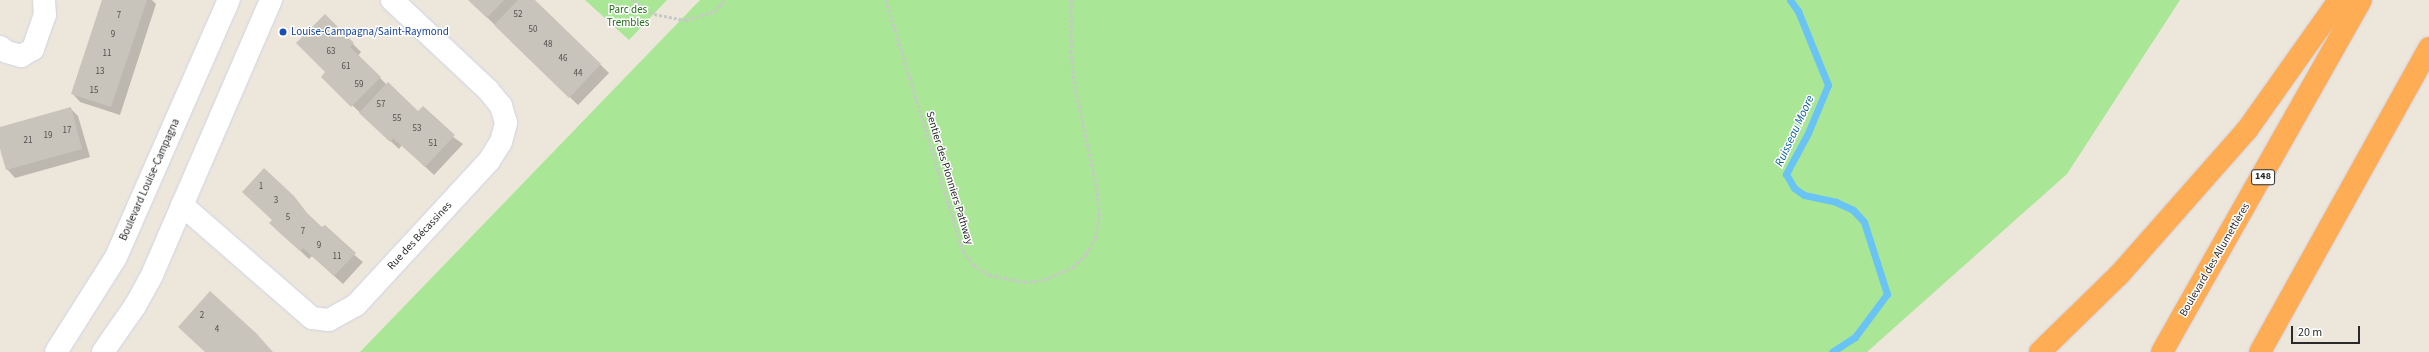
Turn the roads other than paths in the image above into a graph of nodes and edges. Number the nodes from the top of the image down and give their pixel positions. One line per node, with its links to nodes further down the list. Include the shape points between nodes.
1 (44, 0): 7 (street, via 45,15 33,49 21,56)
2 (229, 0): 10 (street, Boulevard Louise-Campagna, via 116,257)
3 (271, 0): 9 (street)
4 (392, 0): 9 (street, Rue des Bécassines, via 488,90 501,106 506,123 501,142 489,161 356,305 329,320 312,318)
5 (2339, 0): 12 (highway, via 2247,130 2119,275)
6 (2361, 0): 13 (highway, Boulevard des Allumettières / 148)
7 (0, 47)
8 (2429, 48): 14 (highway)
9 (182, 205): 11 (street, via 152,275 135,306)
10 (56, 352)
11 (103, 352)
12 (2040, 352)
13 (2162, 352)
14 (2260, 352)

